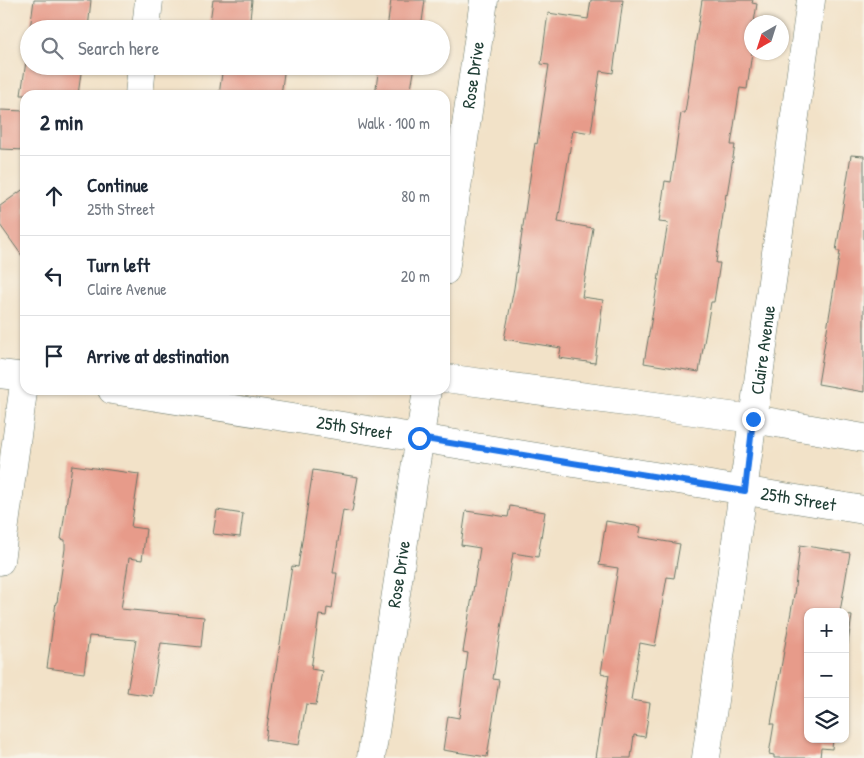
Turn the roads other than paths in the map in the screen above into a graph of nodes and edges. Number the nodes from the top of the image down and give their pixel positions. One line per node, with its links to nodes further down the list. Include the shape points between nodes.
1 (149, 0): 4 (street)
2 (484, 0): 7 (street, Rose Drive)
3 (812, 0): 14 (street, Claire Avenue)
4 (147, 20)
5 (141, 75): 6 (street)
6 (140, 90)
7 (450, 236)
8 (0, 374): 9 (street)
9 (20, 376)
10 (450, 379): 14 (street)
11 (23, 395): 19 (street)
12 (144, 395): 15 (street, 25th Street)
13 (426, 395): 15 (street, Rose Drive)
14 (753, 419): 16 (street); 17 (street, Claire Avenue)
15 (419, 438): 17 (street, 25th Street); 20 (street, Rose Drive)
16 (864, 438)
17 (745, 491): 18 (street, 25th Street); 21 (street, Claire Avenue)
18 (864, 510)
19 (0, 561)
20 (371, 758)
21 (706, 758)

